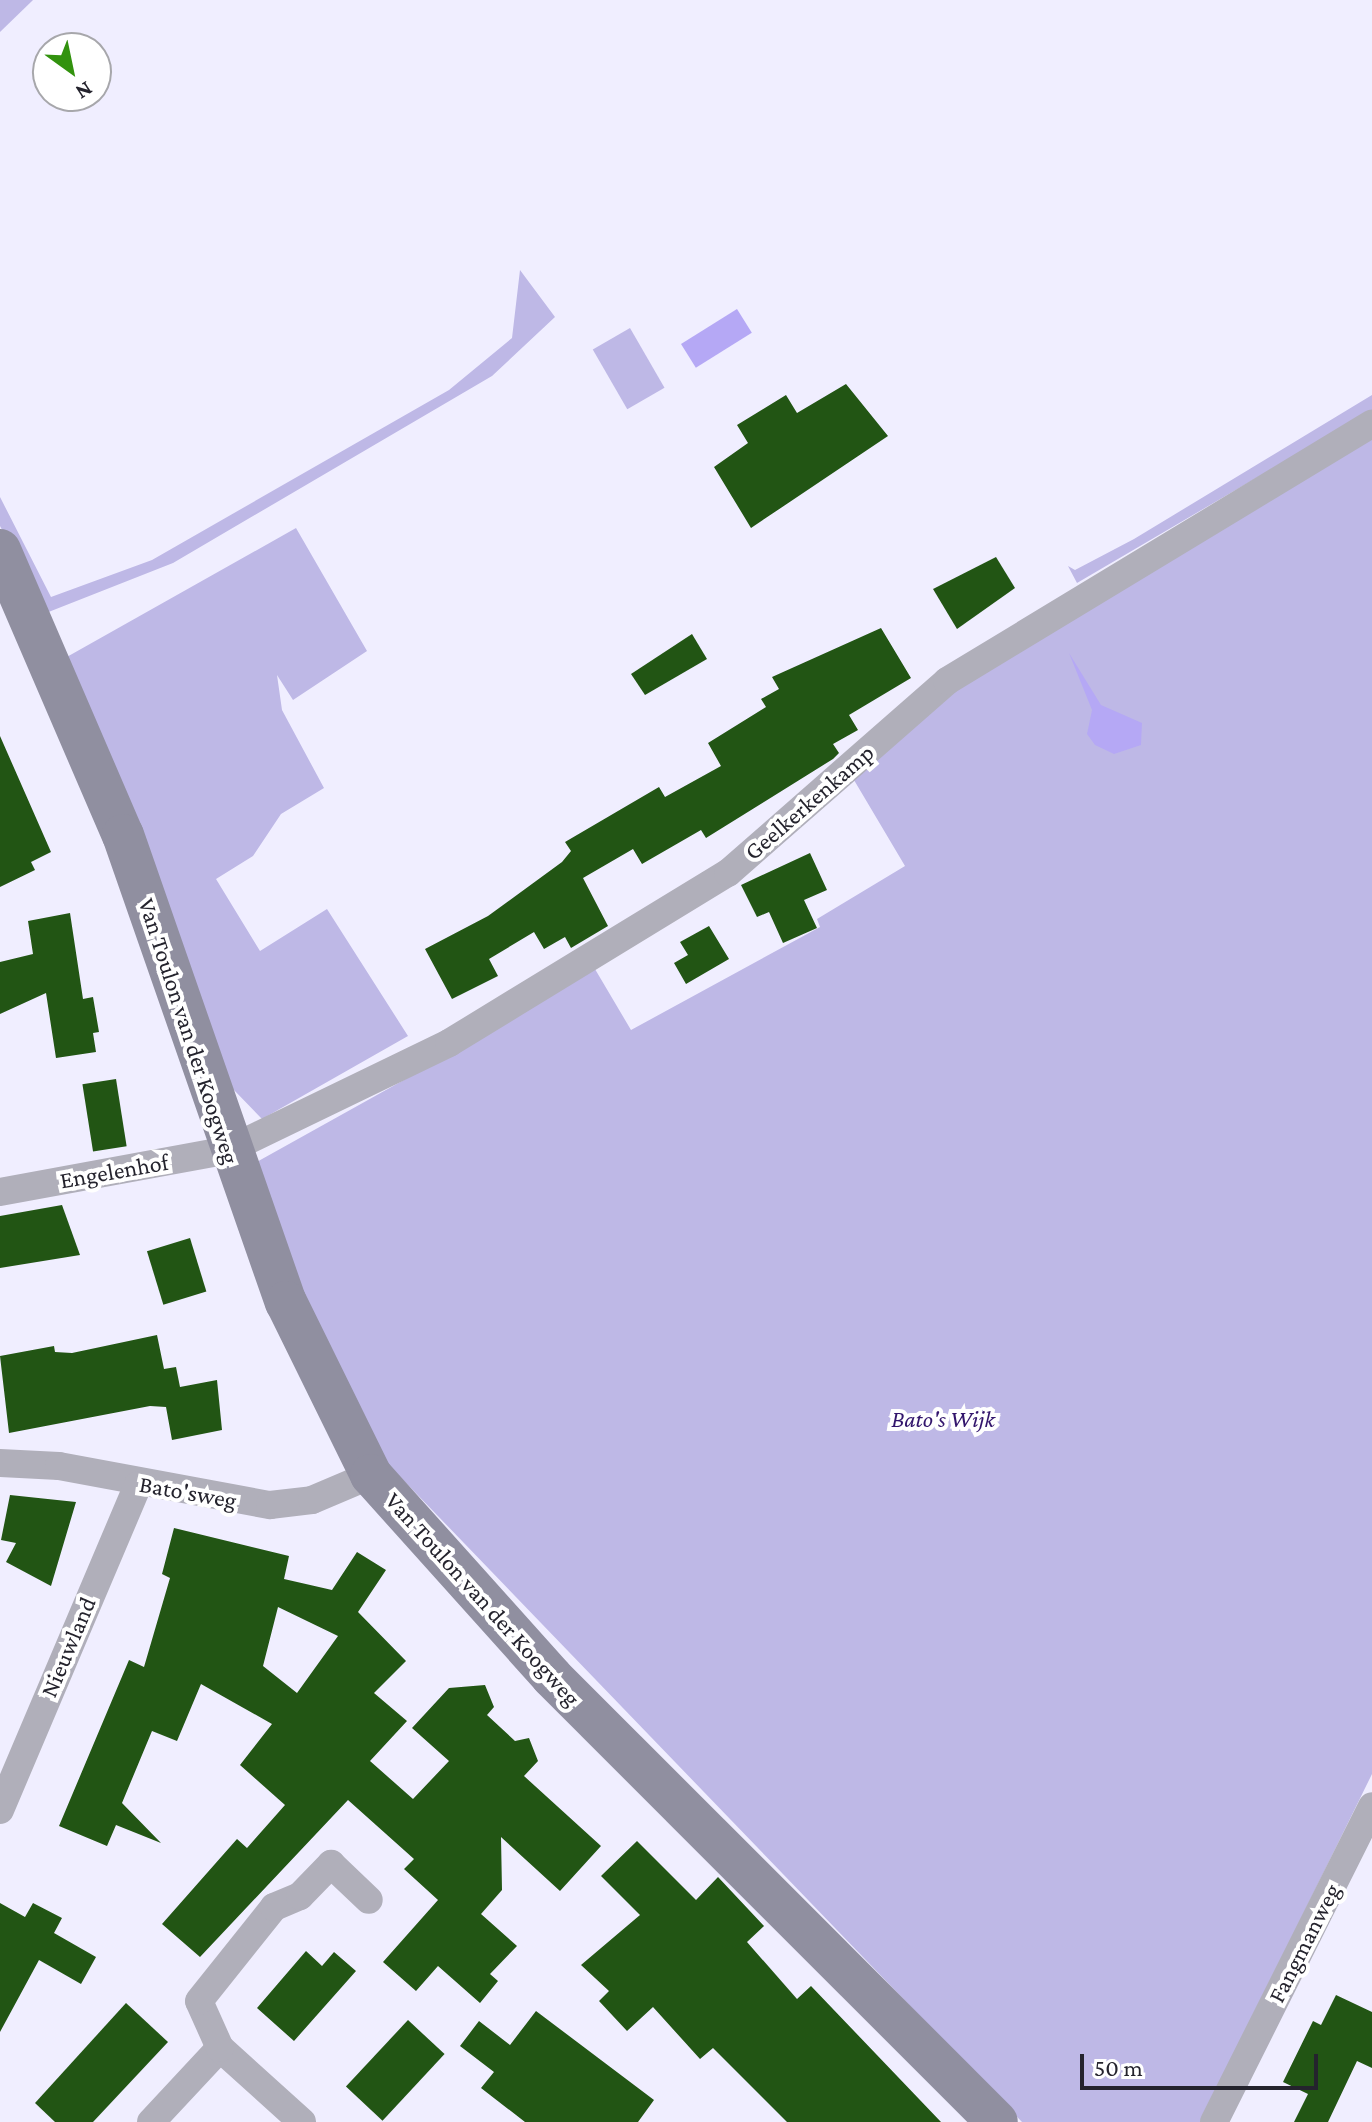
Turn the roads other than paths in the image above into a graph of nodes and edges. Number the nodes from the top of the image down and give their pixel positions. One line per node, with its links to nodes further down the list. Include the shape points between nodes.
1 (1372, 424): 3 (street, Geelkerkenkamp, via 947,681 710,886 449,1043)
2 (5, 573): 3 (street, Van Toulon van der Koogweg, via 123,835)
3 (228, 1150): 4 (street, Engelenhof); 6 (street, Van Toulon van der Koogweg, via 286,1302)
4 (0, 1192)
5 (0, 1463): 7 (street, Bato'sweg, via 59,1466)
6 (371, 1475): 7 (street, Bato'sweg, via 312,1500 270,1505); 14 (street, Van Toulon van der Koogweg, via 552,1677)
7 (138, 1485): 9 (street, Nieuwland)
8 (1372, 1806): 15 (street, Fangmanweg)
9 (0, 1810)
10 (369, 1900): 11 (street, via 331,1864 300,1896 274,1907 199,2001)
11 (220, 2048): 12 (street); 13 (street)
12 (151, 2122)
13 (302, 2122)
14 (997, 2122)
15 (1214, 2122)

